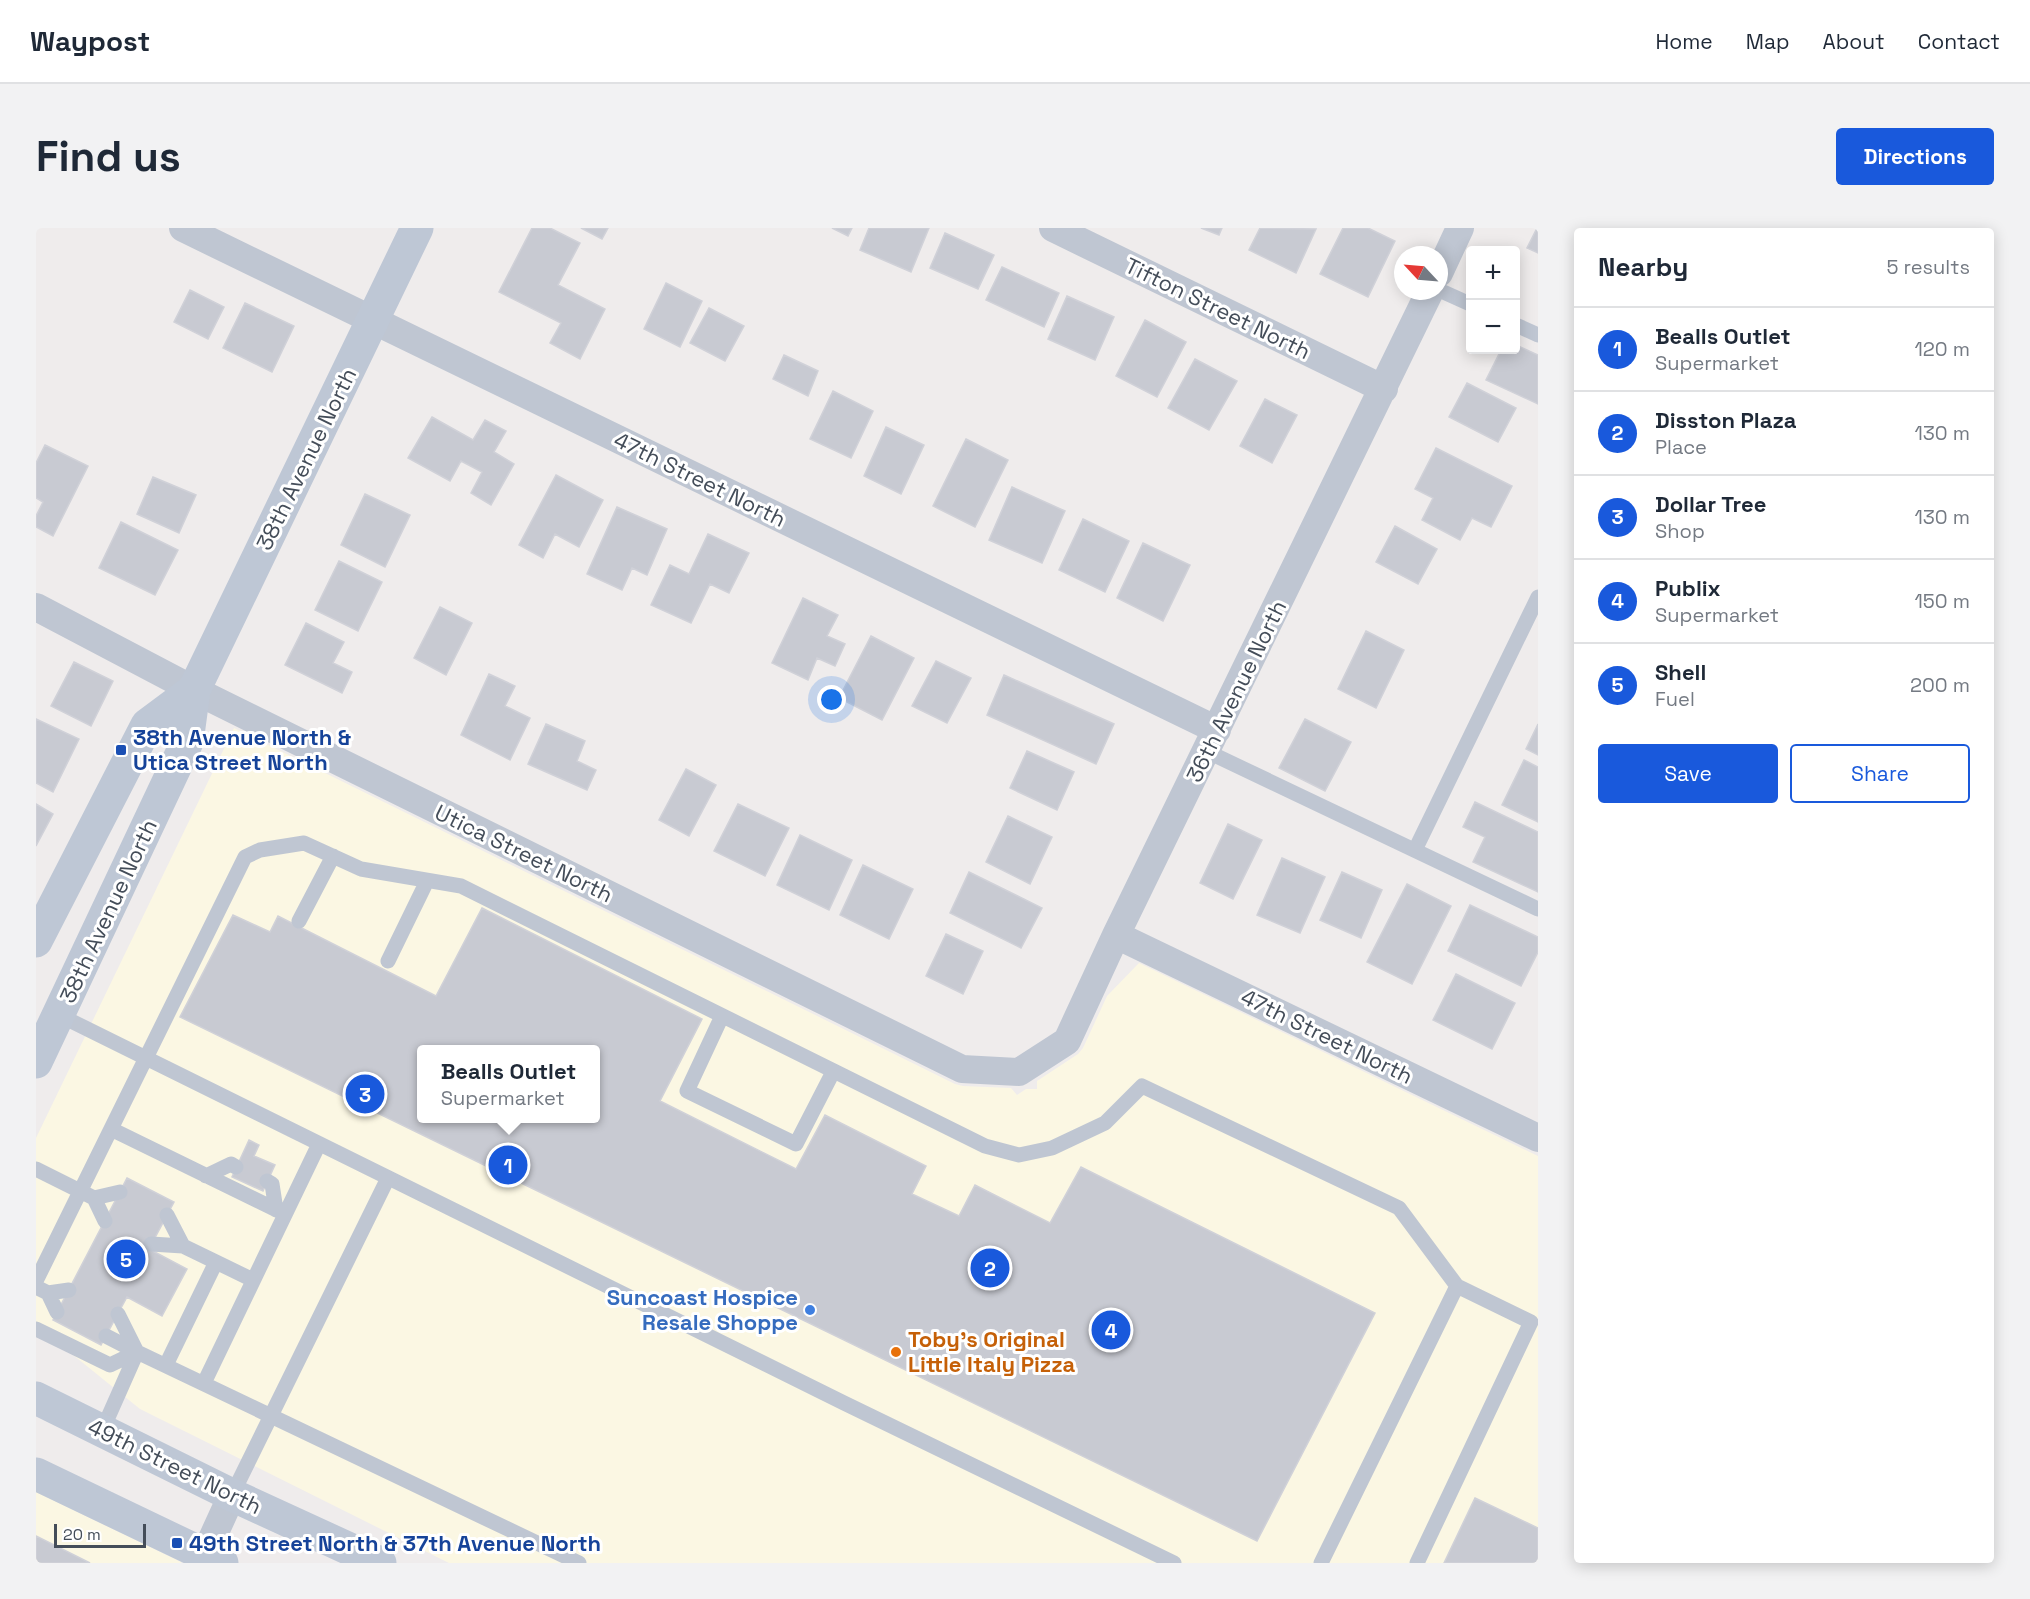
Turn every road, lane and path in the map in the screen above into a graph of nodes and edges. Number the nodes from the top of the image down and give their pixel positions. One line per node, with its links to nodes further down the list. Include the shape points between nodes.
1 (183, 228): 9 (street, 47th Street North)
2 (417, 228): 9 (main road, 38th Avenue North)
3 (1053, 228): 12 (street, Tifton Street North)
4 (1460, 228): 5 (street)
5 (1448, 254)
6 (1448, 294): 8 (lane)
7 (1426, 300): 12 (street, 36th Avenue North)
8 (1466, 302)
9 (372, 320): 15 (main road, 38th Avenue North); 16 (street, 47th Street North)
10 (1520, 327): 11 (lane)
11 (1538, 335)
12 (1384, 389): 16 (street, 36th Avenue North)
13 (1538, 597): 17 (lane)
14 (36, 607): 15 (street, Utica Street North)
15 (194, 690): 23 (main road, 38th Avenue North, via 147,724); 25 (main road, 38th Avenue North, via 187,742); 30 (street, Utica Street North, via 962,1070)
16 (1212, 741): 17 (lane); 22 (street, 36th Avenue North)
17 (1415, 850): 20 (lane)
18 (333, 856): 19 (lane, via 361,869); 21 (lane); 27 (lane, via 304,843 260,850 245,857)
19 (427, 881): 24 (lane); 26 (lane, via 460,886)
20 (1538, 909)
21 (299, 921)
22 (1116, 935): 30 (street, 36th Avenue North, via 1067,1041); 32 (street, 47th Street North)
23 (36, 941)
24 (388, 961)
25 (59, 1014): 27 (lane); 28 (main road, 38th Avenue North)
26 (722, 1017): 29 (lane); 29 (lane, via 687,1091 795,1144)
27 (146, 1058): 31 (lane); 33 (lane)
28 (36, 1062)
29 (833, 1072): 49 (lane, via 985,1146 1019,1155 1052,1148 1105,1123 1142,1086 1399,1208)
30 (1019, 1072)
31 (111, 1129): 36 (lane); 40 (lane)
32 (1537, 1135)
33 (319, 1144): 37 (lane); 41 (lane)
34 (236, 1167): 36 (lane, via 231,1164)
35 (36, 1169): 40 (lane)
36 (207, 1176): 41 (lane)
37 (388, 1178): 61 (lane); 68 (lane)
38 (267, 1181): 41 (lane, via 272,1184)
39 (120, 1192): 40 (lane)
40 (87, 1195): 43 (lane); 48 (lane)
41 (280, 1212): 47 (lane)
42 (167, 1215): 45 (lane)
43 (105, 1221)
44 (151, 1244): 45 (lane)
45 (183, 1246): 46 (lane)
46 (216, 1263): 47 (lane); 58 (lane)
47 (253, 1280): 59 (lane)
48 (36, 1281)
49 (1457, 1286): 54 (lane); 69 (lane)
50 (42, 1290): 51 (lane); 52 (lane)
51 (69, 1290)
52 (57, 1312)
53 (118, 1314): 57 (lane)
54 (1535, 1323): 70 (lane)
55 (36, 1329): 57 (lane, via 110,1365)
56 (106, 1336): 57 (lane)
57 (137, 1352): 58 (lane); 62 (lane)
58 (166, 1365): 59 (lane)
59 (204, 1383): 61 (lane)
60 (36, 1398): 62 (main road, 49th Street North)
61 (272, 1416): 64 (lane); 67 (lane)
62 (102, 1431): 64 (main road, 49th Street North)
63 (36, 1474): 65 (main road)
64 (232, 1495): 65 (street); 66 (main road, 49th Street North)
65 (209, 1560)
66 (380, 1563)
67 (579, 1563)
68 (1174, 1563)
69 (1321, 1563)
70 (1417, 1563)

